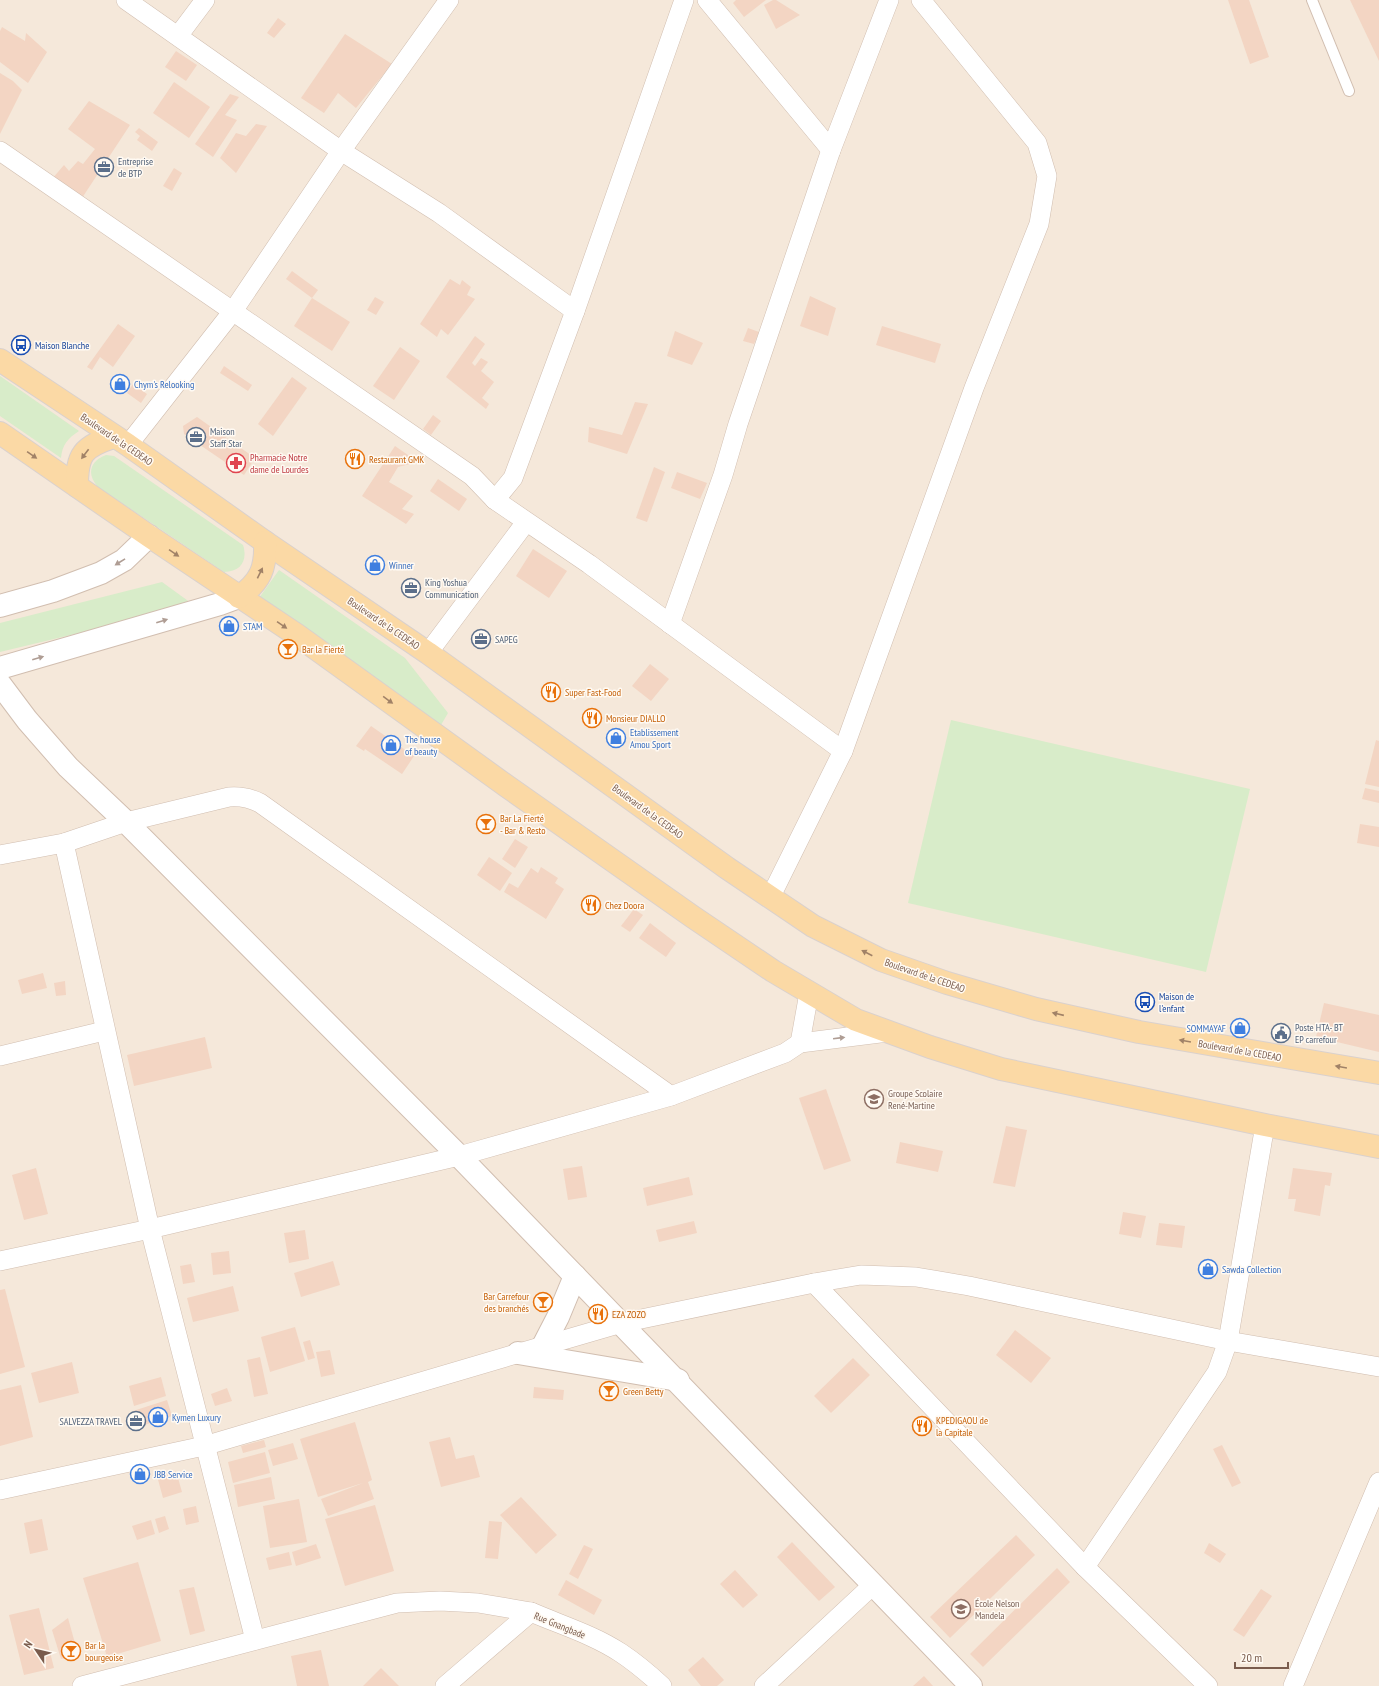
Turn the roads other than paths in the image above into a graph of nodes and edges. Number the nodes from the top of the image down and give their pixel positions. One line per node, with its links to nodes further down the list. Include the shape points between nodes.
1 (126, 0): 9 (street)
2 (205, 0): 9 (street)
3 (449, 0): 13 (street)
4 (684, 0): 15 (street)
5 (707, 0): 11 (street)
6 (889, 0): 11 (street)
7 (921, 0): 30 (street, via 1037,143 1047,176 1039,224 974,388)
8 (1312, 0): 10 (lane)
9 (178, 36): 13 (street)
10 (1349, 91)
11 (831, 150): 26 (street, via 723,475)
12 (0, 151): 14 (street)
13 (341, 151): 14 (street); 15 (street, via 439,213)
14 (233, 310): 18 (street); 20 (street, via 472,476)
15 (575, 311): 20 (street, via 513,478)
16 (0, 360): 18 (main road, Boulevard de la CEDEAO)
17 (0, 433): 19 (main road, one-way to 19)
18 (120, 441): 19 (main road, one-way to 19, via 94,443 83,453 77,467); 23 (main road, Boulevard de la CEDEAO)
19 (77, 486): 22 (main road)
20 (495, 500): 21 (street)
21 (526, 522): 26 (street, via 589,564); 27 (street)
22 (149, 536): 24 (main road, one-way to 24); 25 (street, one-way to 25, via 124,560 102,573 53,591)
23 (265, 542): 24 (main road, one-way to 23, via 251,588 261,573 266,558); 27 (main road, Boulevard de la CEDEAO)
24 (239, 597): 28 (street, one-way to 24); 35 (main road, one-way to 35, via 297,635 692,917)
25 (0, 606)
26 (670, 624): 30 (street)
27 (428, 653): 34 (main road, Boulevard de la CEDEAO)
28 (0, 668)
29 (0, 684): 31 (street, via 68,767)
30 (843, 751): 34 (street)
31 (126, 822): 32 (street); 41 (street, via 229,797 241,796 260,803); 44 (street)
32 (64, 843): 33 (street); 36 (street)
33 (0, 855)
34 (770, 898): 40 (main road, Boulevard de la CEDEAO, one-way to 34, via 1139,1032 998,999 881,960 813,926)
35 (810, 993): 37 (main road, via 856,1020); 38 (street)
36 (104, 1031): 39 (street); 45 (street)
37 (888, 1032): 38 (street, one-way to 37); 42 (main road, via 1001,1068)
38 (800, 1043): 41 (street, via 785,1053)
39 (0, 1056)
40 (1379, 1073)
41 (671, 1096): 44 (street)
42 (1265, 1125): 43 (main road); 50 (street)
43 (1379, 1147)
44 (459, 1156): 45 (street); 47 (street)
45 (150, 1229): 46 (street); 55 (street)
46 (0, 1260)
47 (575, 1276): 49 (street); 51 (street)
48 (814, 1283): 49 (street); 50 (street, via 861,1275 916,1277); 58 (street)
49 (622, 1323): 51 (street); 54 (street)
50 (1228, 1341): 53 (street); 58 (street, via 1218,1372)
51 (543, 1346): 52 (street)
52 (518, 1353): 54 (street); 55 (street)
53 (1379, 1367)
54 (678, 1380): 59 (street)
55 (204, 1446): 57 (street); 61 (street)
56 (1379, 1482): 68 (street)
57 (0, 1490)
58 (1085, 1567): 67 (street)
59 (874, 1584): 65 (street); 66 (street)
60 (531, 1612): 61 (street, via 478,1603 397,1603); 63 (street, Rue Gnangbade); 64 (street, Rue Gnangbade, via 620,1652)
61 (255, 1640): 62 (street)
62 (82, 1686)
63 (445, 1686)
64 (662, 1686)
65 (764, 1686)
66 (971, 1686)
67 (1208, 1686)
68 (1293, 1686)

